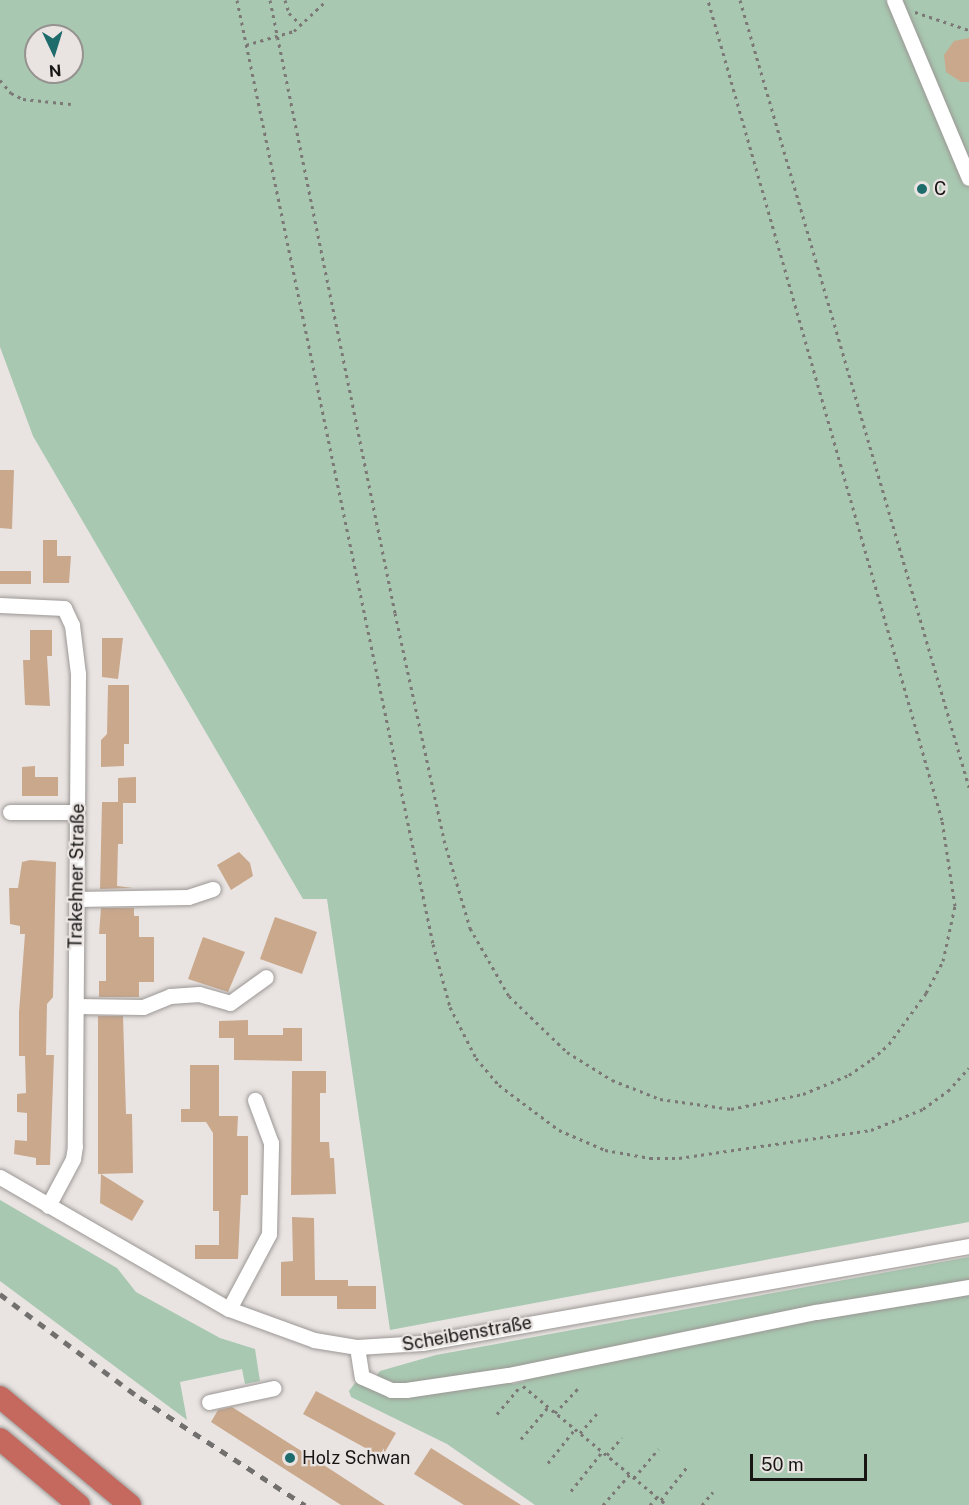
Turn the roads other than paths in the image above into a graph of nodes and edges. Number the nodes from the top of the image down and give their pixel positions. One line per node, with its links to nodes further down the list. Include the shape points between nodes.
1 (895, 4): 2 (street)
2 (969, 178)
3 (0, 605): 5 (street, Trakehner Straße, via 59,606 71,618 78,674)
4 (10, 812): 5 (street)
5 (77, 812): 7 (street, Trakehner Straße)
6 (213, 889): 7 (street, via 188,897)
7 (76, 899): 9 (street, Trakehner Straße)
8 (266, 976): 9 (street, via 230,1003 199,994 167,996 143,1007)
9 (76, 1005): 12 (street, Trakehner Straße, via 73,1159)
10 (255, 1100): 15 (street, via 270,1143 269,1234)
11 (0, 1177): 12 (street, Scheibenstraße)
12 (48, 1206): 15 (street, Scheibenstraße)
13 (969, 1246): 16 (street, Scheibenstraße, via 422,1343)
14 (969, 1287): 16 (street, via 816,1312 508,1374 391,1389 362,1377)
15 (229, 1309): 16 (street, Scheibenstraße, via 314,1340)
16 (357, 1347)
17 (274, 1388): 19 (street)
18 (0, 1397): 22 (highway)
19 (209, 1402)
20 (0, 1439): 21 (highway)
21 (79, 1505)
22 (130, 1505)

